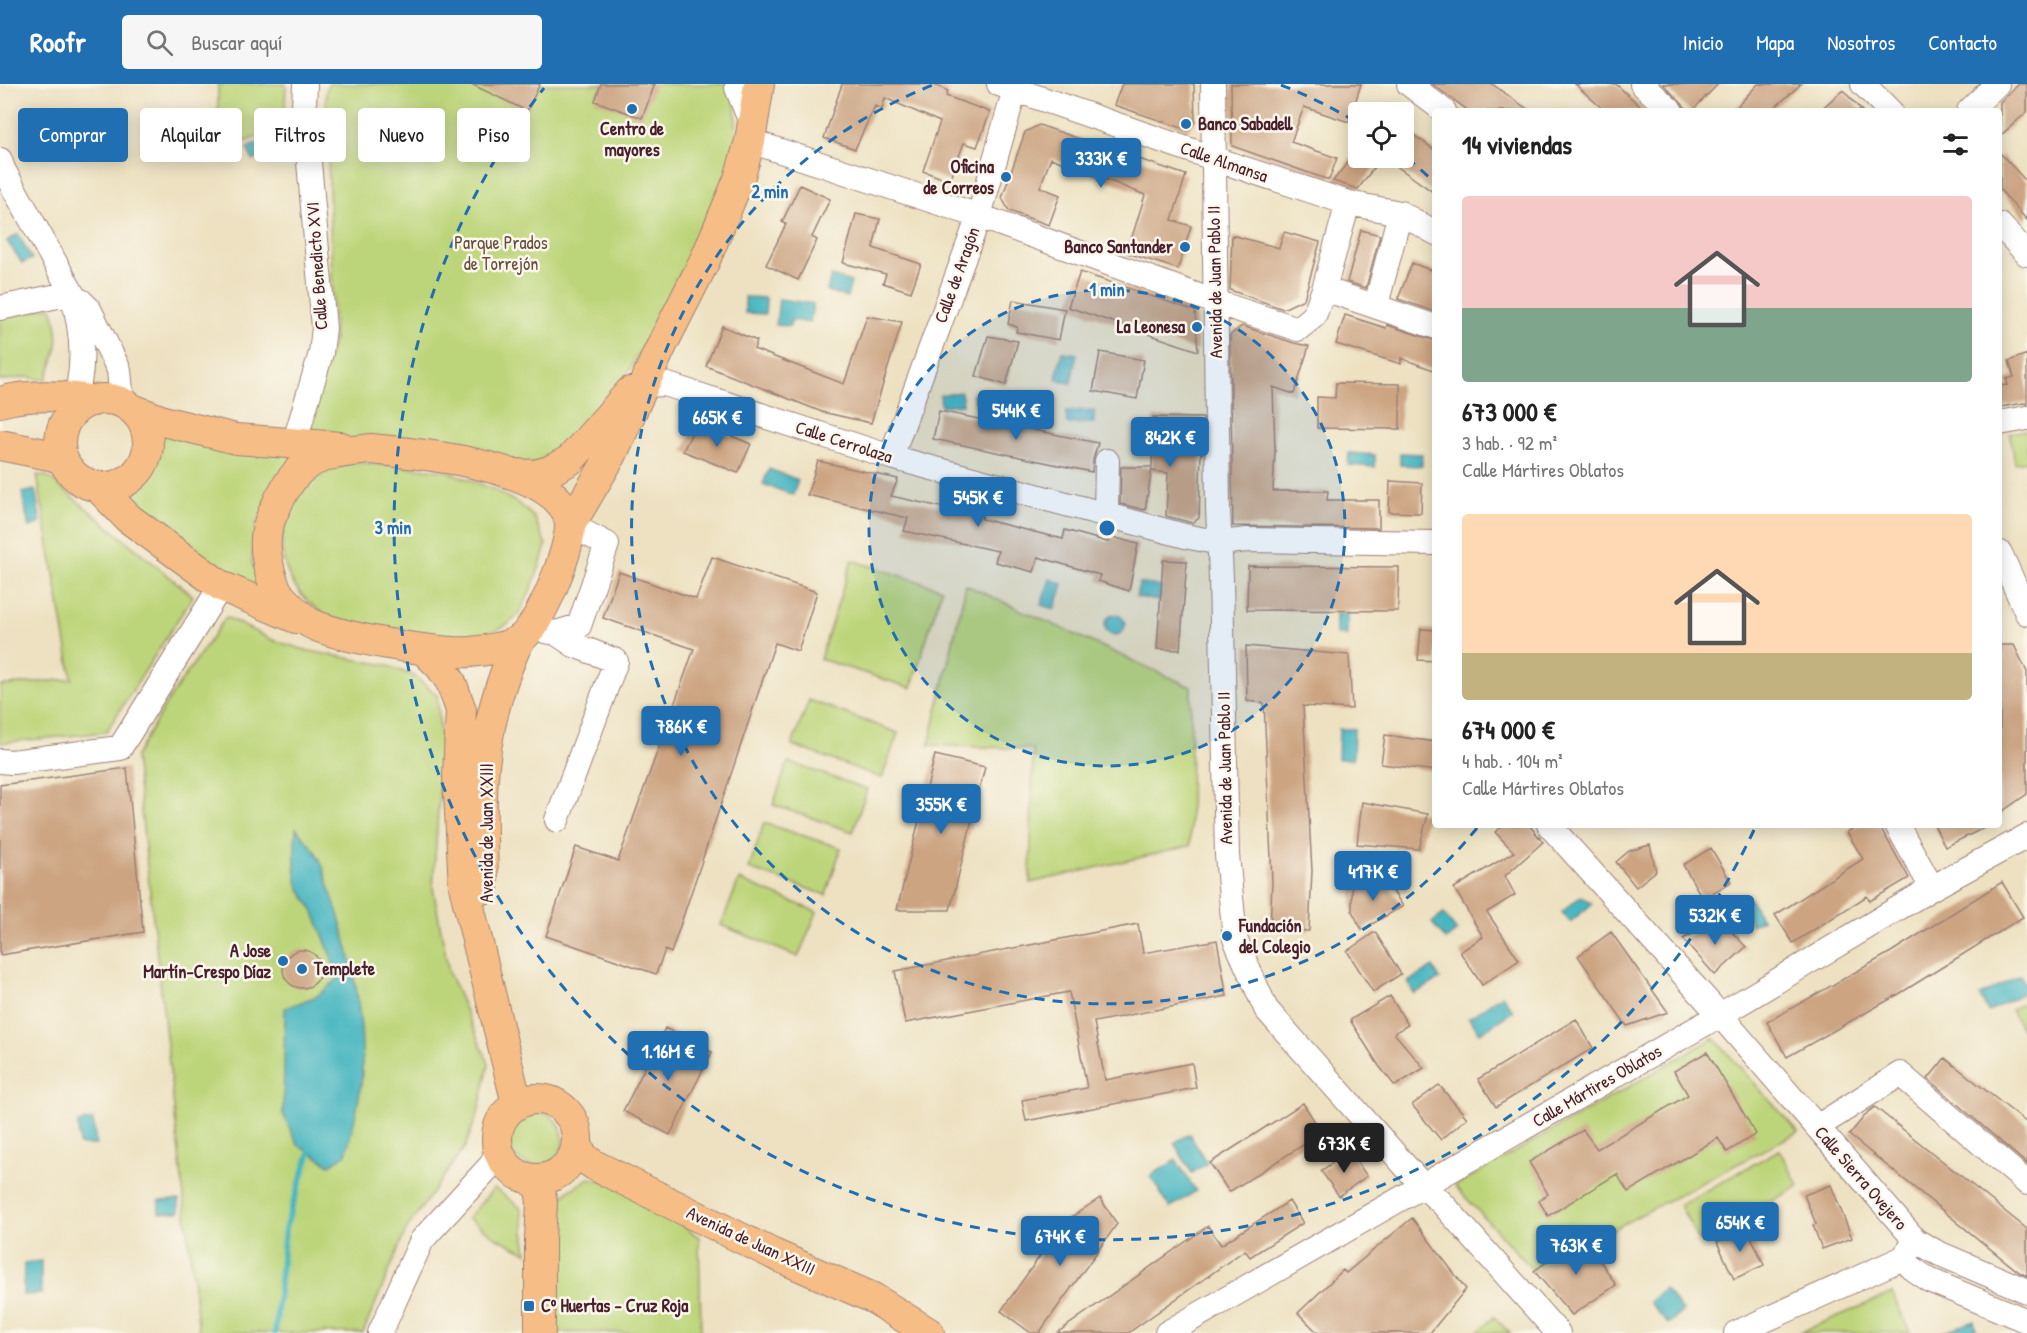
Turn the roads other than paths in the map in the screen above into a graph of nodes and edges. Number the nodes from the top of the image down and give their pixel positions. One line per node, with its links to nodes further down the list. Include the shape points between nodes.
1 (305, 84): 35 (street, Calle Benedicto XVI, via 324,328 321,353)
2 (737, 84): 14 (street)
3 (759, 84): 14 (main road)
4 (1213, 84): 15 (street, Avenida de Juan Pablo II)
5 (1409, 84): 10 (street)
6 (1642, 84): 11 (street)
7 (1863, 84): 12 (street)
8 (1997, 84): 13 (street)
9 (1007, 86): 15 (street, Calle Almansa); 19 (street, Calle de Aragón)
10 (1440, 108)
11 (1668, 108)
12 (1887, 108)
13 (1972, 108)
14 (751, 133): 19 (street); 29 (main road, via 739,179 705,260)
15 (1215, 157): 17 (street, Calle Almansa); 25 (street, Avenida de Juan Pablo II)
16 (1, 166): 24 (street)
17 (1348, 203): 18 (street, Calle Almansa); 23 (street)
18 (1400, 213): 21 (street, Calle Almansa); 26 (street)
19 (979, 216): 25 (street); 38 (street, Calle de Aragón)
20 (2002, 227): 22 (street)
21 (1432, 231)
22 (2027, 254)
23 (1324, 289): 25 (street, via 1314,316 1298,329); 26 (street)
24 (72, 293): 27 (street); 32 (street, via 83,360); 32 (street, via 89,309 118,370)
25 (1215, 302): 45 (street, Avenida de Juan Pablo II)
26 (1376, 305): 28 (street)
27 (0, 308)
28 (1432, 326)
29 (662, 345): 30 (main road); 41 (main road, via 626,398 570,460 535,475)
30 (644, 385): 38 (street, Calle Cerrolaza, via 665,384); 44 (main road, via 612,454)
31 (0, 402): 32 (main road, via 14,398)
32 (99, 405): 35 (main road, via 227,437); 39 (main road, via 63,429); 42 (main road, via 144,424 149,443 145,462 134,477 117,486)
33 (2027, 418): 34 (street)
34 (2002, 423)
35 (294, 444): 37 (main road)
36 (0, 445): 39 (main road)
37 (370, 449): 41 (main road, via 424,455); 50 (main road, via 331,453 303,466 272,514 266,534 274,584 280,596)
38 (891, 457): 43 (street, Calle Cerrolaza)
39 (63, 459): 42 (main road, via 83,482)
40 (1107, 460): 43 (street)
41 (509, 473): 44 (main road, via 557,499 566,509)
42 (98, 488): 48 (main road, via 128,518)
43 (1106, 515): 45 (street, Calle Cerrolaza)
44 (570, 525): 51 (main road, Avenida de Juan XXIII); 51 (street, via 607,544 579,626)
45 (1220, 543): 46 (street, Calle Cerrolaza); 66 (street, Avenida de Juan Pablo II, via 1227,855 1235,939 1266,1008)
46 (1432, 543)
47 (2002, 557): 49 (street)
48 (221, 586): 50 (main road); 53 (street, via 120,748)
49 (2027, 613)
50 (309, 623): 52 (main road, via 350,636)
51 (535, 634): 52 (main road, via 489,650); 54 (street, via 616,661); 60 (main road, Avenida de Juan XXIII, via 506,667 492,716 484,767 483,889 495,963 511,1008)
52 (423, 649): 60 (main road, Avenida de Juan XXIII, via 451,682 461,710 458,776 464,886)
53 (0, 761)
54 (556, 820)
55 (1552, 828): 59 (street, Calle Sierra Ovejero)
56 (1899, 828): 58 (street)
57 (2027, 836): 58 (street, Calle Mártires Oblatos)
58 (1932, 888): 59 (street, Calle Mártires Oblatos)
59 (1720, 1015): 61 (street, Calle Sierra Ovejero); 66 (street, Calle Mártires Oblatos)
60 (524, 1101): 62 (main road, Avenida de Juan XXIII, via 544,1099 566,1110 577,1132); 63 (main road, via 507,1112 500,1124 496,1136)
61 (1817, 1127): 65 (street, via 1900,1074); 67 (street, Calle Sierra Ovejero)
62 (577, 1145): 64 (main road, via 572,1160 561,1172 547,1179); 73 (main road, Avenida de Juan XXIII, via 584,1158 594,1165 773,1254 873,1298)
63 (498, 1149): 64 (main road, via 511,1171); 71 (street, via 491,1165 422,1240)
64 (531, 1179): 72 (main road, via 540,1189 542,1203)
65 (2027, 1183)
66 (1423, 1186): 74 (street, Calle Mártires Oblatos); 75 (street, Avenida de Juan Pablo II)
67 (1909, 1250): 68 (street, via 1938,1253); 69 (street, via 1914,1270); 76 (street, Calle Sierra Ovejero)
68 (2027, 1291)
69 (1991, 1307): 70 (street); 77 (street)
70 (2027, 1321)
71 (380, 1333)
72 (540, 1333)
73 (928, 1333)
74 (1167, 1333)
75 (1558, 1333)
76 (1736, 1333)
77 (1999, 1333)

